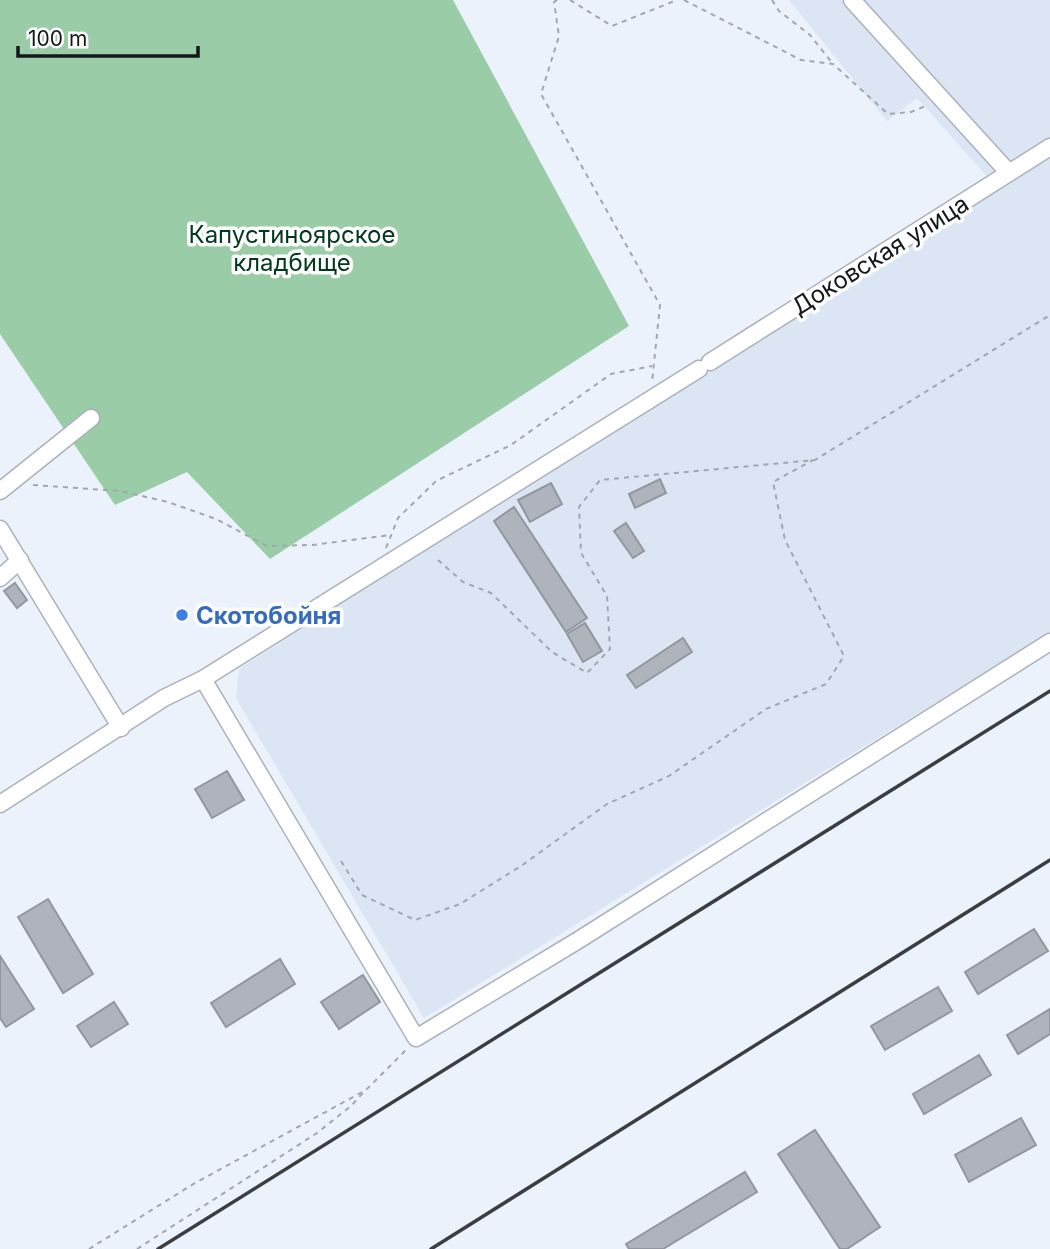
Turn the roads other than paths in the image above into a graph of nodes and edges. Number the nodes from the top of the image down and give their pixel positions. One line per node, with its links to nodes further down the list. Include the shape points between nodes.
1 (852, 0): 3 (street)
2 (1050, 147): 3 (street, Доковская улица)
3 (1009, 173): 10 (street, Доковская улица)
4 (90, 418): 5 (street)
5 (0, 491)
6 (0, 529): 7 (street)
7 (20, 560): 8 (street); 11 (street)
8 (0, 578)
9 (1050, 642): 10 (street, via 416,1038)
10 (203, 679): 11 (street, Доковская улица, via 164,698)
11 (121, 728): 12 (street, Доковская улица)
12 (0, 804)

